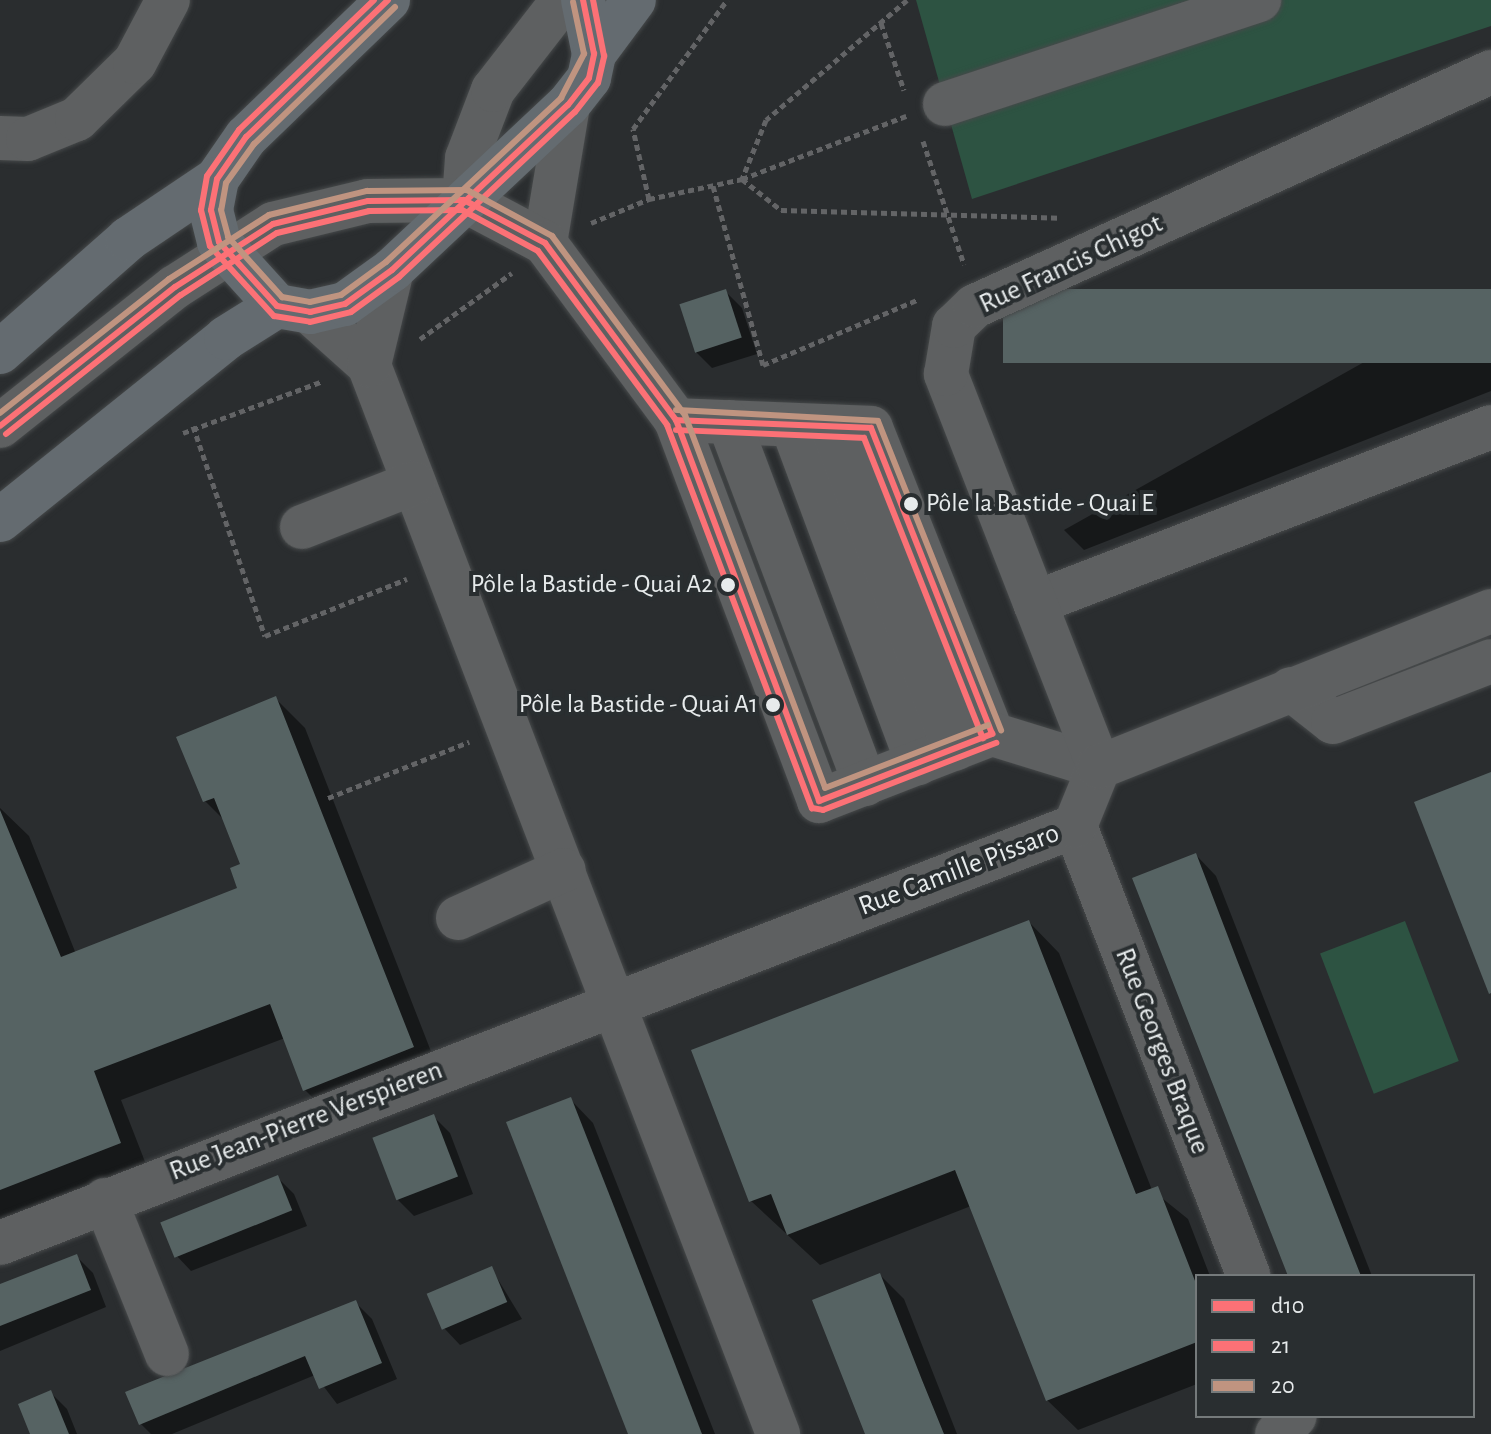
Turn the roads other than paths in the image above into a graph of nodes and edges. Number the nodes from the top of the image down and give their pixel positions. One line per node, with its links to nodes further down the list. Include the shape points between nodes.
1 (168, 0): 12 (street, via 135,62 77,119 28,139)
2 (388, 0): 7 (main road)
3 (563, 0): 14 (street, via 493,90 467,158)
4 (583, 0): 8 (main road)
5 (634, 0): 8 (main road)
6 (1259, 0): 11 (street)
7 (349, 20): 13 (main road, via 246,137)
8 (594, 54): 10 (main road, via 589,78)
9 (1491, 72): 29 (street, Rue Francis Chigot, via 975,306 954,326 946,374)
10 (568, 105): 14 (main road); 15 (street)
11 (929, 109)
12 (0, 138)
13 (217, 179): 16 (main road, via 211,210); 19 (main road, via 128,239)
14 (464, 200): 15 (street); 16 (street, via 341,208 273,224); 17 (main road)
15 (545, 243): 21 (street)
16 (226, 254): 18 (main road); 23 (street)
17 (392, 270): 18 (main road, via 345,304); 20 (street)
18 (294, 309): 20 (street); 27 (main road, via 226,338)
19 (0, 352)
20 (369, 365): 26 (street)
21 (676, 420): 22 (street); 35 (street, via 819,801)
22 (729, 422): 24 (street); 35 (street)
23 (0, 426)
24 (812, 426): 33 (street); 33 (street, via 871,428)
25 (1491, 427): 29 (street)
26 (414, 483): 28 (street); 37 (street)
27 (0, 520)
28 (302, 527)
29 (1035, 603): 34 (street, Rue Francis Chigot)
30 (1491, 611): 32 (street)
31 (1491, 661): 32 (street, via 1333,722)
32 (1291, 689): 34 (street)
33 (955, 748): 34 (street); 35 (street)
34 (1099, 767): 36 (street, Rue Camille Pissaro)
35 (865, 784)
36 (1075, 826): 39 (street, Rue Camille Pissaro); 42 (street, Rue Georges Braque)
37 (564, 870): 38 (street); 39 (street)
38 (458, 918)
39 (614, 1001): 40 (street, Rue Jean-Pierre Verspieren); 45 (street)
40 (105, 1200): 41 (street, Rue Jean-Pierre Verspieren); 43 (street)
41 (0, 1243)
42 (1248, 1274)
43 (167, 1354)
44 (1293, 1418): 46 (street)
45 (778, 1434)
46 (1277, 1434)

